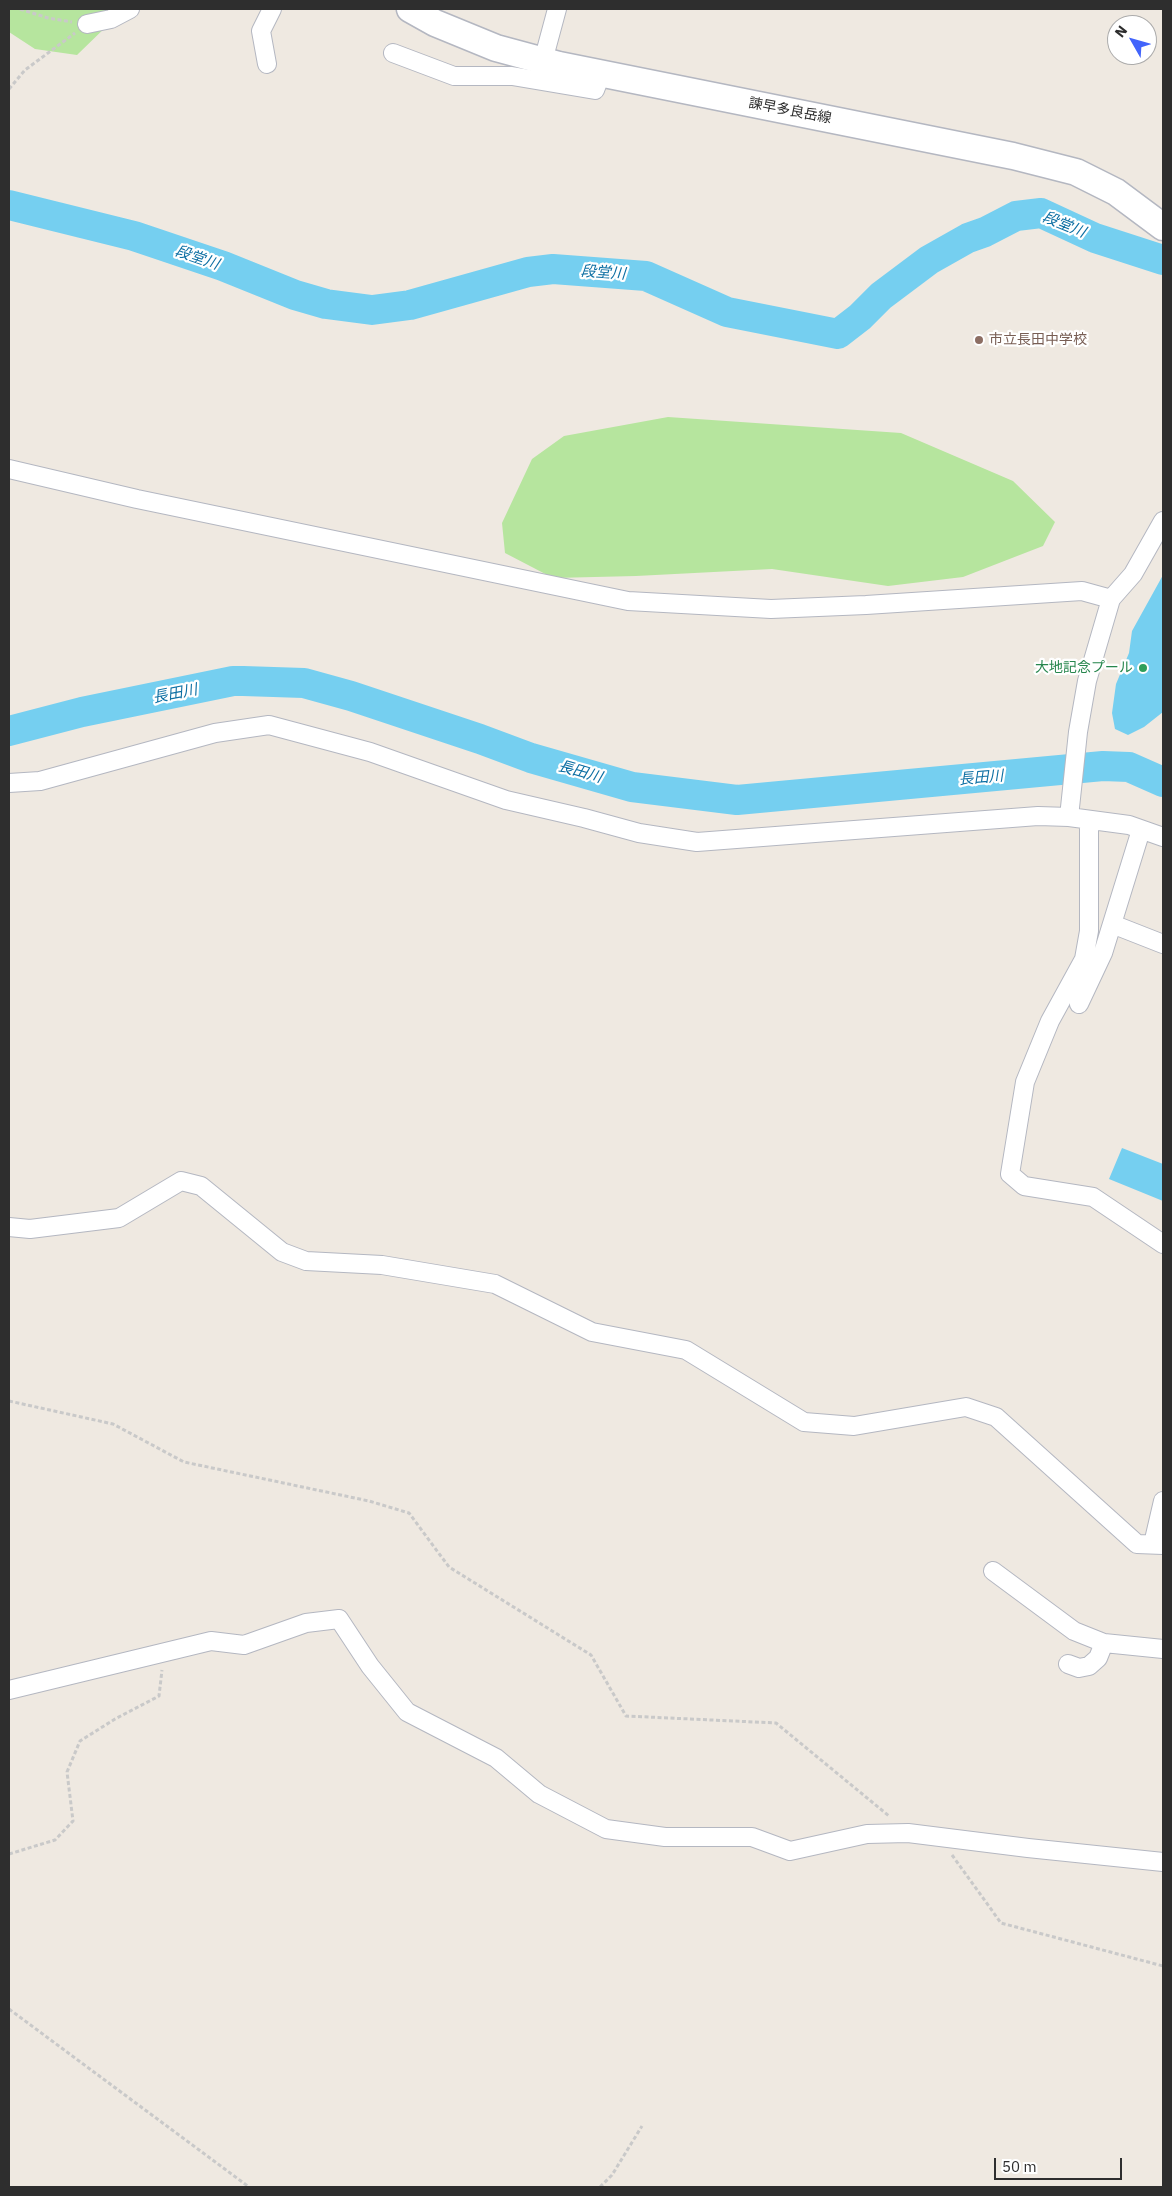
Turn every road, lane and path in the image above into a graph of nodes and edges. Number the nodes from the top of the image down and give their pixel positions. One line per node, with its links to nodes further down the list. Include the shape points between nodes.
1 (20, 9): 6 (path, via 48,18)
2 (130, 9): 6 (street, via 111,19)
3 (272, 9): 9 (street, via 261,31)
4 (410, 9): 8 (main road, 諫早多良岳線, via 434,23 496,48)
5 (557, 9): 8 (street)
6 (87, 24): 11 (path, via 25,70)
7 (392, 53): 10 (street, via 454,76 512,76 595,90)
8 (543, 61): 10 (main road, 諫早多良岳線)
9 (267, 64)
10 (602, 74): 12 (main road, 諫早多良岳線, via 1013,156 1076,172 1116,192)
11 (9, 89)
12 (1163, 227)
13 (9, 469): 15 (street, via 137,499 628,601 771,609 1082,590)
14 (1163, 521): 15 (street, via 1134,574)
15 (1111, 600): 17 (street, via 1087,681)
16 (9, 783): 17 (street, via 40,781 215,733 269,725 370,752 506,800 639,834 696,842 1038,816)
17 (1070, 810): 18 (street)
18 (1089, 820): 19 (street); 25 (street, via 1089,931 1084,959 1050,1021 1025,1082 1010,1174 1024,1186 1093,1197)
19 (1141, 830): 20 (street); 21 (street)
20 (1163, 837)
21 (1112, 924): 22 (street); 23 (street, via 1103,953)
22 (1163, 944)
23 (1079, 1004)
24 (9, 1227): 28 (street, via 30,1229 119,1218 181,1182 201,1186 282,1252 306,1261 382,1265 496,1284 592,1332 686,1350 804,1422 854,1426 966,1407 996,1417 1137,1544)
25 (1163, 1244)
26 (9, 1401): 35 (path, via 113,1424 184,1462 369,1501 409,1513 449,1567 591,1655 626,1716 776,1723)
27 (1163, 1501): 28 (street)
28 (1158, 1545)
29 (993, 1571): 30 (street, via 1074,1631)
30 (1104, 1644): 31 (street); 33 (street, via 1098,1658 1089,1666 1079,1668)
31 (1163, 1649)
32 (164, 1652): 34 (street); 35 (street, via 212,1641 244,1645 306,1623 339,1620 407,1712 496,1758 539,1794 606,1829 665,1837 752,1837 790,1851 867,1834); 37 (path, via 159,1696 80,1741 67,1772 73,1821 55,1840)
33 (1068, 1664)
34 (9, 1690)
35 (908, 1833): 36 (street)
36 (940, 1836): 38 (street); 39 (path, via 967,1879 1001,1923)
37 (9, 1854)
38 (1163, 1862)
39 (1163, 1966)
40 (9, 2008): 42 (path)
41 (642, 2126): 43 (path, via 622,2160)
42 (249, 2187)
43 (600, 2187)

